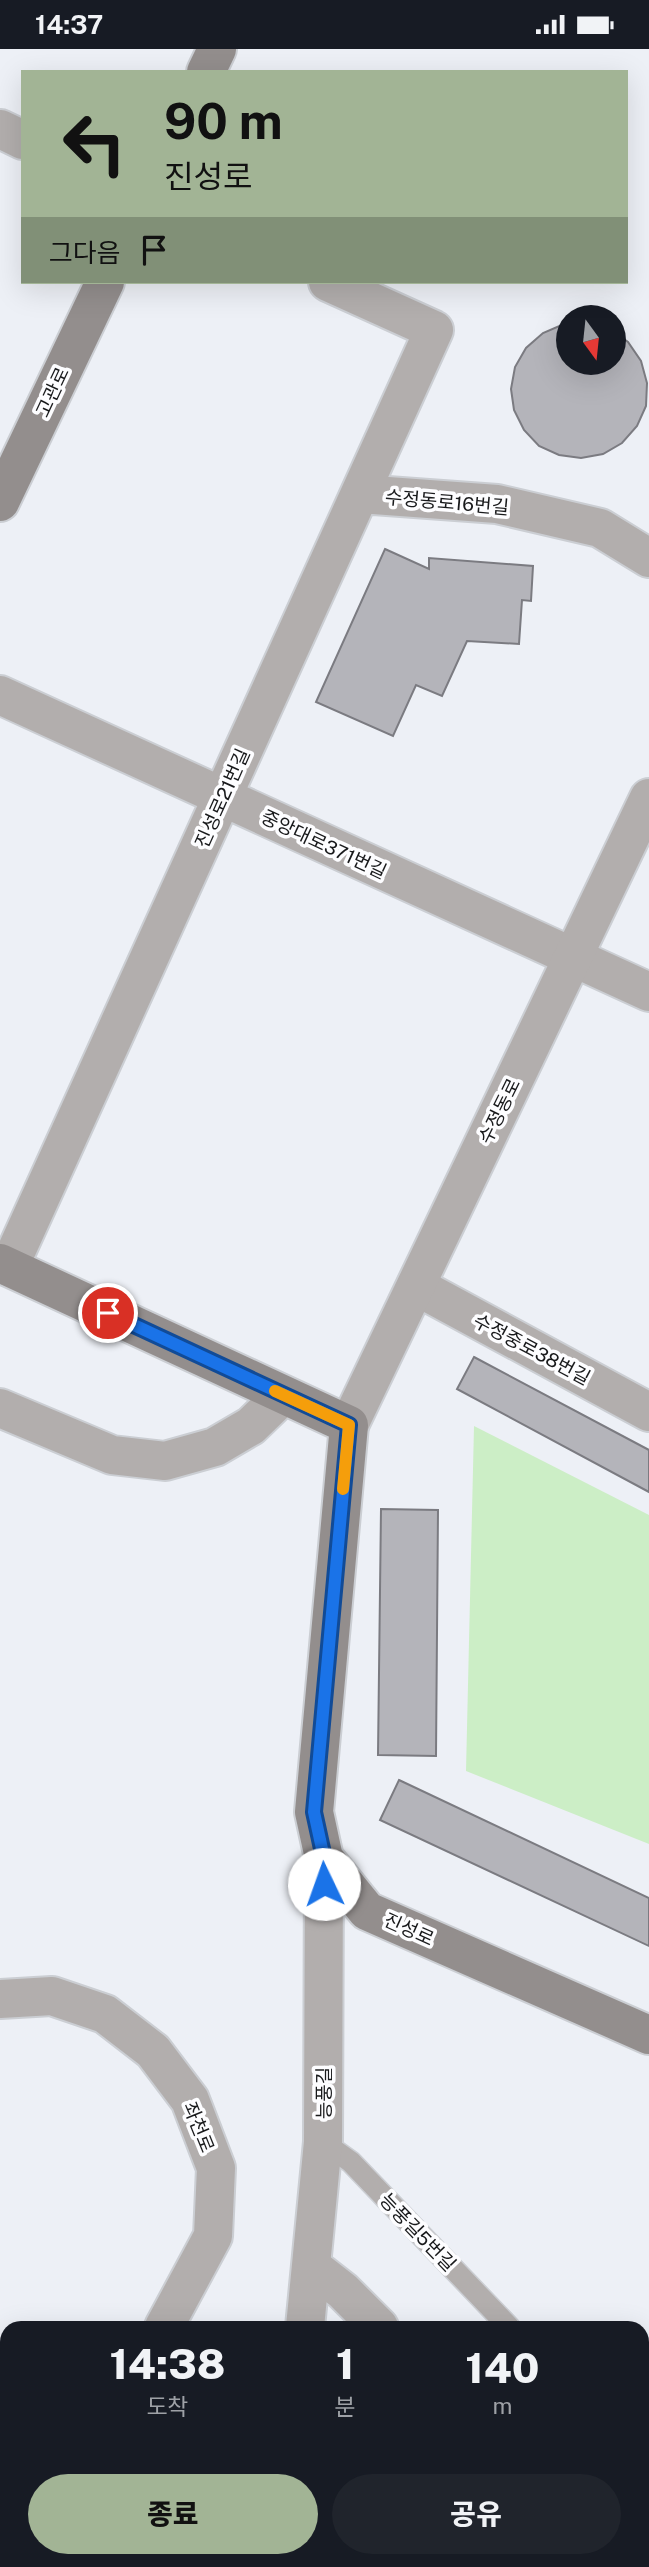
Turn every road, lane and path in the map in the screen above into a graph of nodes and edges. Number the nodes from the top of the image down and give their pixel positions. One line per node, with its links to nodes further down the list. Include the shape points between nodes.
1 (217, 49): 2 (main road)
2 (207, 70)
3 (0, 129): 4 (street)
4 (21, 139)
5 (104, 284): 8 (main road, 고관로)
6 (332, 284): 7 (street, 진성로21번길, via 434,330)
7 (360, 494): 9 (street, 수정동로16번길, via 497,504 600,528); 11 (street, 진성로21번길)
8 (0, 502)
9 (649, 558)
10 (0, 695): 11 (street, 중앙대로371번길)
11 (222, 797): 13 (street, 중앙대로371번길); 15 (street, 진성로21번길)
12 (649, 798): 13 (street, 수정동로)
13 (572, 957): 14 (street, 중앙대로371번길); 16 (street, 수정동로)
14 (641, 980)
15 (4, 1265): 17 (main road)
16 (416, 1286): 19 (street, 수정중로38번길); 20 (street, 수정동로)
17 (283, 1395): 18 (street, via 251,1426 215,1447 165,1461 113,1455); 20 (main road)
18 (0, 1408)
19 (649, 1412)
20 (349, 1425): 21 (main road, 진성로, via 314,1812)
21 (324, 1858): 23 (main road, 진성로, via 367,1911); 24 (street, 능풍길)
22 (0, 1999): 26 (street, 좌천로, via 52,1996 105,2014 153,2051 190,2100 216,2168 214,2236)
23 (649, 2035)
24 (323, 2142): 25 (street, 능풍길); 29 (lane, 능풍길5번길, via 351,2162)
25 (311, 2266): 27 (street, 능풍길); 28 (street)
26 (167, 2321)
27 (306, 2321)
28 (373, 2321)
29 (503, 2321)

